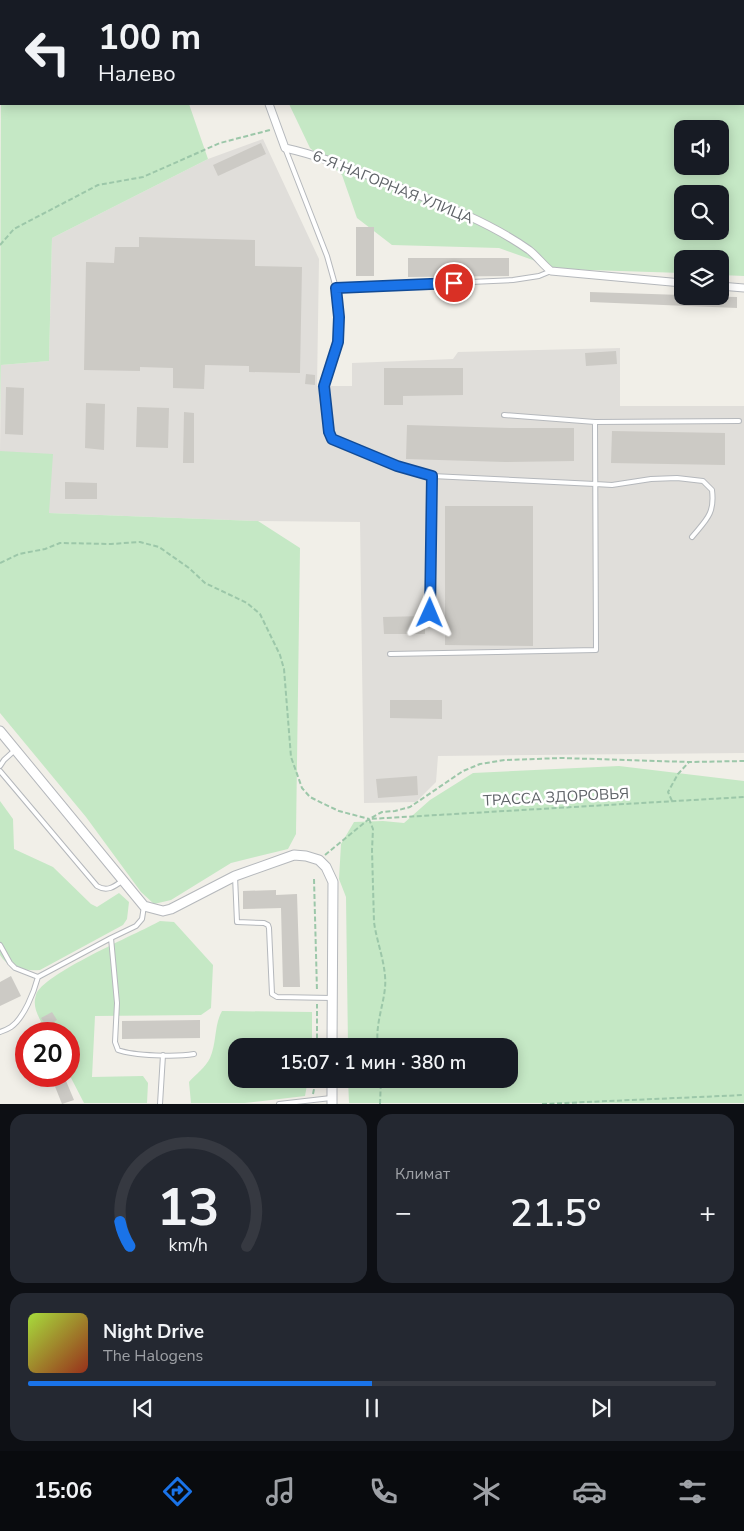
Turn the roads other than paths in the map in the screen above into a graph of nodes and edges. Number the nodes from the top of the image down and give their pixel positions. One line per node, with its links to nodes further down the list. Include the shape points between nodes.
1 (269, 105): 2 (street)
2 (285, 148): 3 (street, 6-Я НАГОРНАЯ УЛИЦА, via 324,158 459,211 510,238); 6 (lane)
3 (551, 271): 4 (street); 6 (lane, via 513,280)
4 (674, 281)
5 (729, 287): 7 (street)
6 (336, 288): 11 (lane, via 338,342 324,386 332,439 397,466)
7 (744, 288)
8 (504, 415): 10 (lane)
9 (739, 421): 10 (lane)
10 (595, 422): 12 (lane)
11 (432, 476): 12 (lane); 14 (lane)
12 (595, 484): 13 (lane, via 668,479 703,481 712,490 714,504 710,515); 15 (lane, via 596,650)
13 (692, 536)
14 (430, 613)
15 (390, 654)
16 (0, 731): 17 (street)
17 (15, 750): 18 (lane); 21 (street)
18 (0, 766)
19 (0, 771): 21 (lane, via 96,886 112,888)
20 (235, 876): 22 (street, via 171,910); 26 (lane, via 237,922 264,924 269,928 272,994 277,997); 26 (street, via 294,855 319,860 326,867 333,882)
21 (122, 881): 22 (street)
22 (144, 906): 23 (lane, via 142,919 136,926)
23 (111, 938): 25 (lane); 30 (lane, via 118,1050)
24 (0, 945): 25 (lane, via 15,968)
25 (38, 977): 27 (lane, via 34,994 17,1020 12,1027)
26 (332, 998): 28 (street)
27 (0, 1032)
28 (332, 1038)
29 (194, 1054): 30 (lane)
30 (163, 1055): 33 (lane)
31 (332, 1088): 32 (street)
32 (332, 1101): 34 (lane)
33 (160, 1104)
34 (279, 1104)

